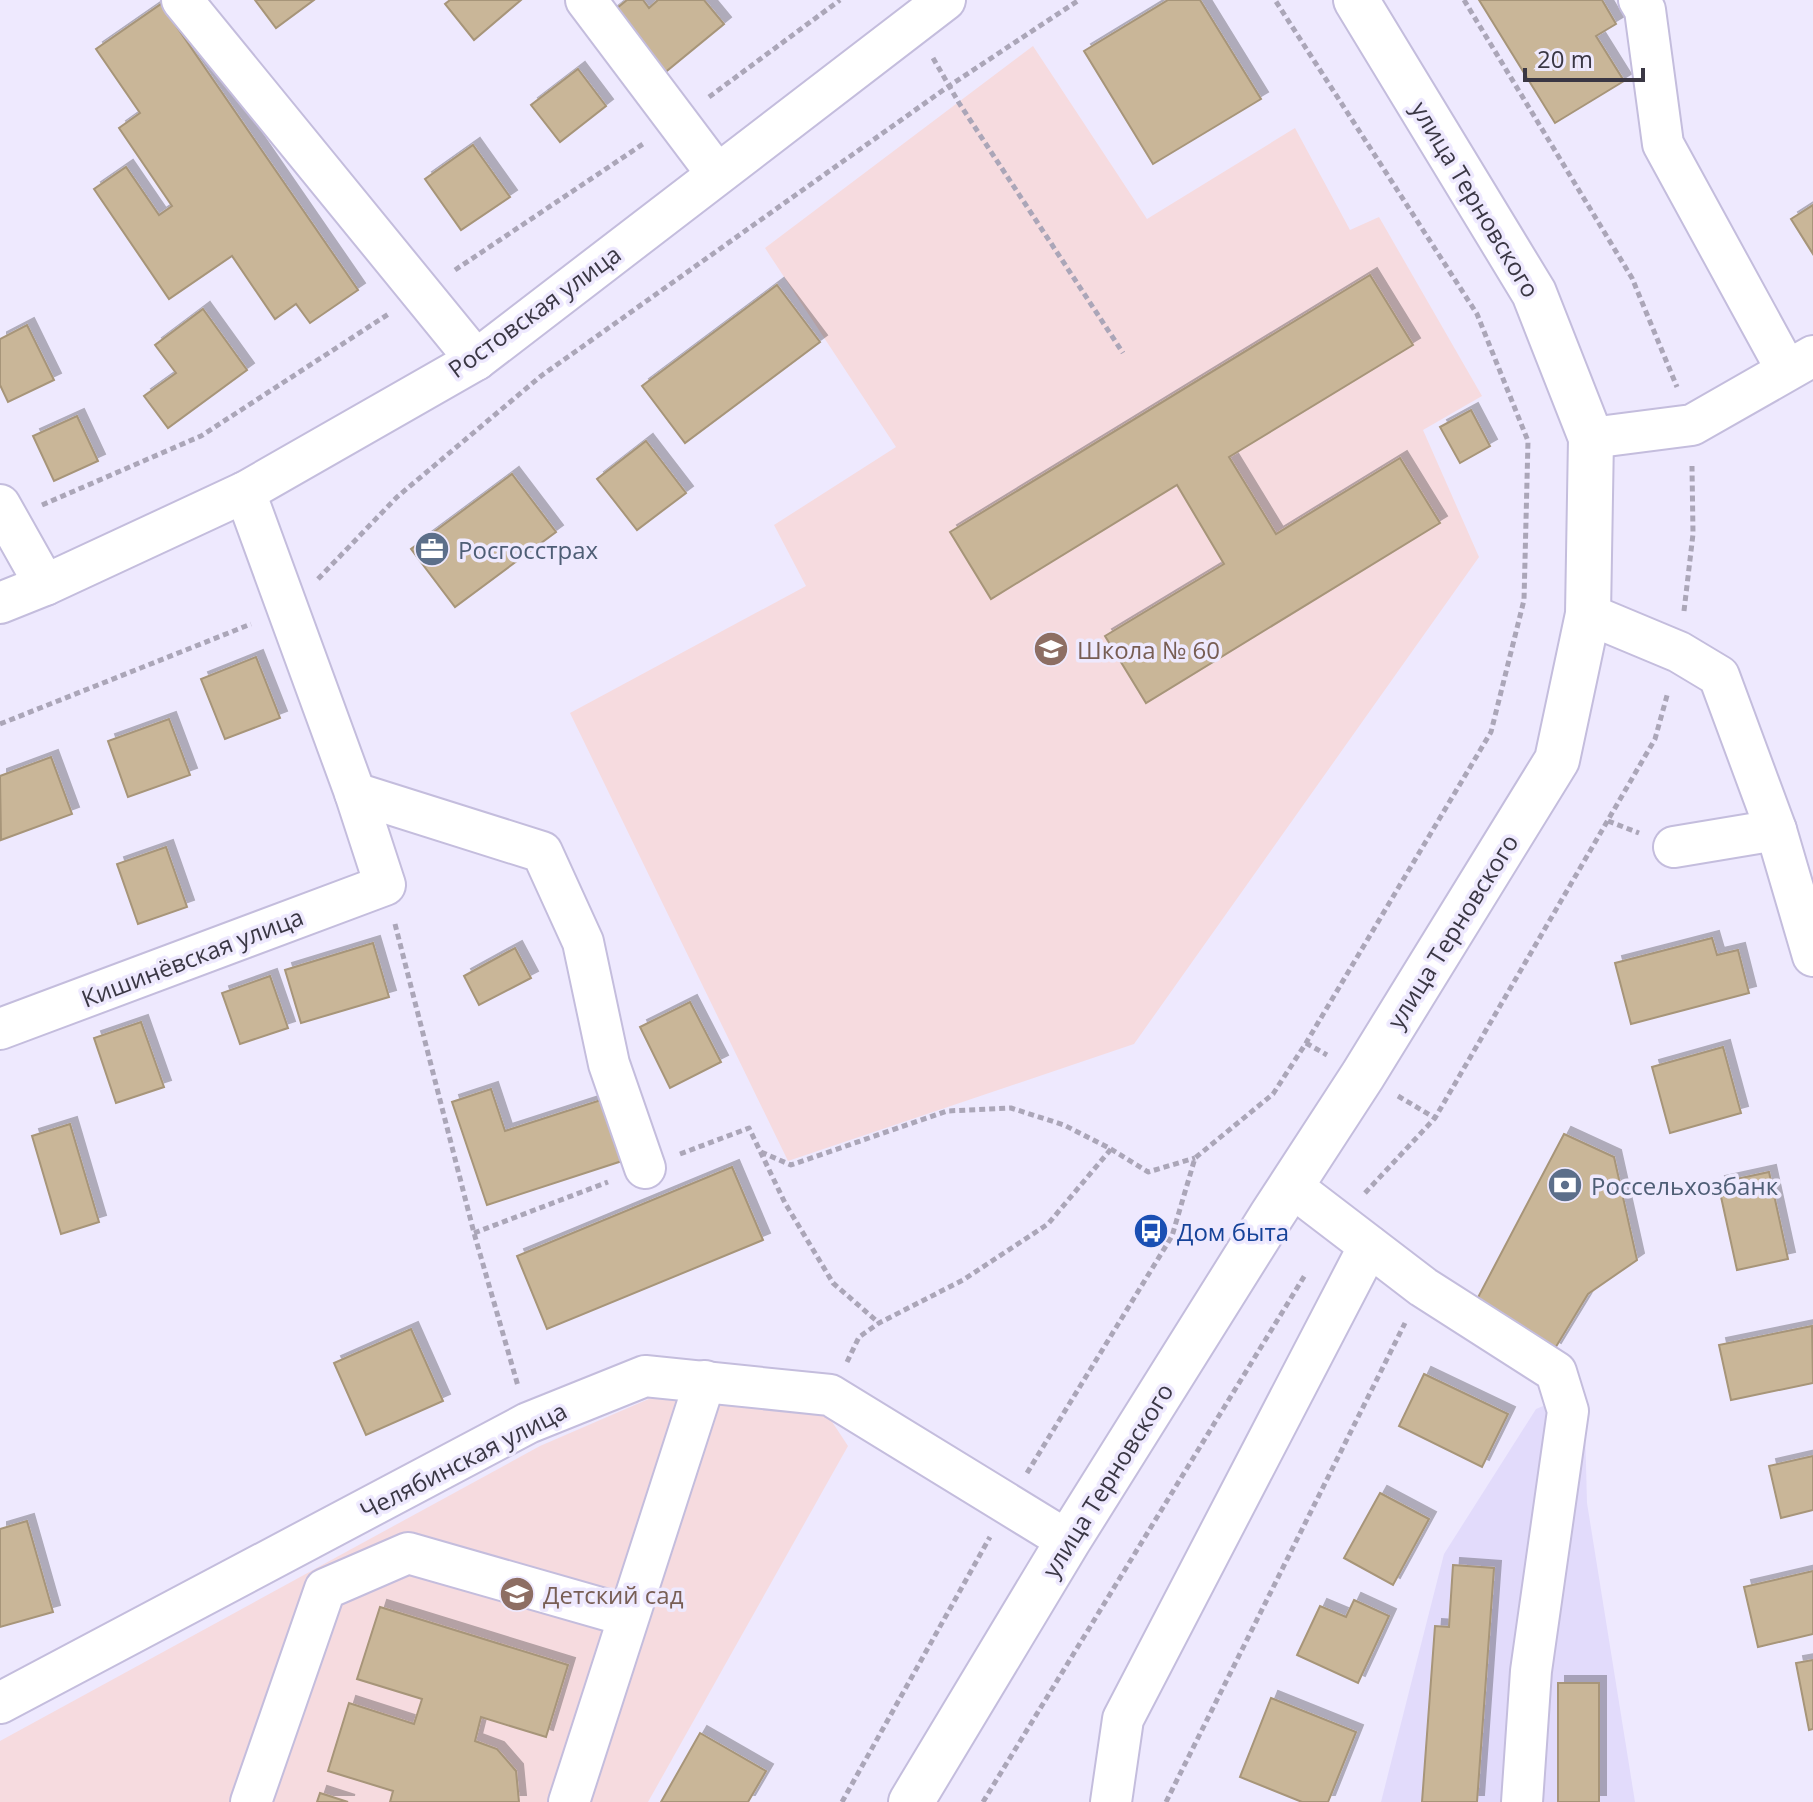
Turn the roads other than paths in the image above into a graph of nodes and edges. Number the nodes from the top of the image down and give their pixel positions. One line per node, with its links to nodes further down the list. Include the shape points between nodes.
1 (182, 0): 7 (street)
2 (586, 0): 6 (street)
3 (945, 0): 6 (street, Ростовская улица)
4 (1356, 0): 9 (main road, улица Терновского, via 1534,293)
5 (1639, 0): 8 (street, via 1645,10 1663,144)
6 (717, 174): 7 (street, Ростовская улица)
7 (476, 360): 10 (street, Ростовская улица)
8 (1800, 363): 9 (street, via 1692,425)
9 (1591, 438): 14 (main road, улица Терновского)
10 (245, 492): 12 (street, Ростовская улица); 15 (street)
11 (0, 505): 12 (street)
12 (45, 585): 13 (street, Ростовская улица)
13 (0, 603)
14 (1588, 614): 16 (street, via 1679,652 1719,676); 21 (main road, улица Терновского, via 1557,760)
15 (355, 793): 19 (street, Кишинёвская улица, via 385,885); 20 (street, via 542,852 583,942 609,1064)
16 (1776, 830): 17 (street); 18 (street)
17 (1674, 847)
18 (1813, 956)
19 (0, 1029)
20 (645, 1168)
21 (1291, 1186): 22 (street); 24 (main road, улица Терновского)
22 (1369, 1246): 30 (street, via 1123,1719); 31 (street, via 1556,1372 1568,1411 1531,1671)
23 (705, 1381): 24 (street, Челябинская улица, via 830,1395); 25 (street); 26 (street, Челябинская улица, via 645,1376 528,1423)
24 (1068, 1541): 29 (main road, улица Терновского)
25 (628, 1616): 27 (street, via 408,1553 325,1589); 28 (street)
26 (0, 1703)
27 (251, 1802)
28 (569, 1802)
29 (911, 1802)
30 (1111, 1802)
31 (1522, 1802)

